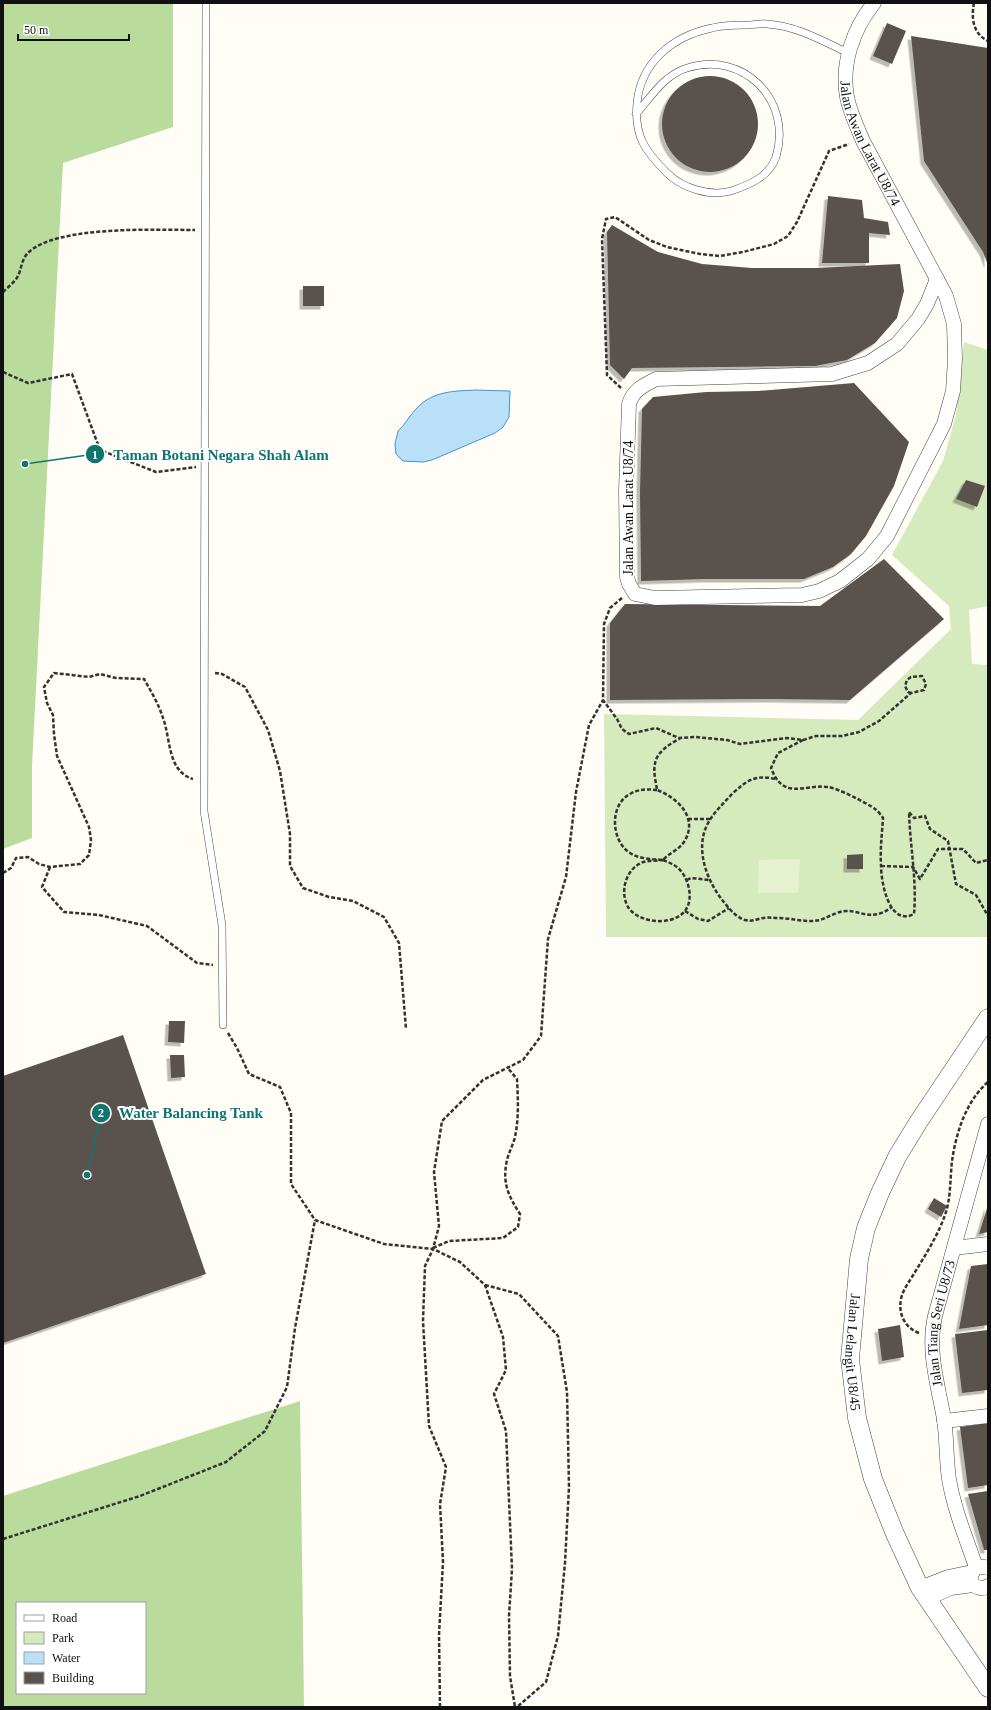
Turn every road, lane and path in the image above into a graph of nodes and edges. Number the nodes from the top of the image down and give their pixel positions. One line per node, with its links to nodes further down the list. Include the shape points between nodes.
1 (206, 3): 8 (lane)
2 (874, 3): 5 (street, Jalan Awan Larat U8/74, via 856,31)
3 (974, 3): 4 (path, via 971,15 976,29 981,38)
4 (988, 41)
5 (848, 53): 6 (lane, via 812,35 767,24 712,28 695,33 660,53 642,78 638,89); 7 (street, Jalan Awan Larat U8/74, via 847,97)
6 (636, 114): 6 (lane, via 639,131 650,156 672,178 685,186 725,192 748,185 763,175 775,158 779,139 778,116 768,94 744,72 709,64 687,68 668,77)
7 (863, 141): 9 (street, Jalan Awan Larat U8/74); 12 (path, via 829,151 797,222 788,236 774,244 720,256 700,254 649,240 615,217 606,219 602,239 607,375 623,389)
8 (205, 230): 10 (path, via 130,230 71,235 39,244 26,255 17,278); 13 (lane)
9 (937, 278): 12 (street, via 918,319 897,344 868,363 832,374 656,379); 14 (street, Jalan Awan Larat U8/74, via 946,296 954,324 953,391 944,424 887,536 868,559 840,581 802,596 655,598)
10 (3, 292)
11 (3, 372): 13 (path, via 28,383 72,374 100,450 156,472)
12 (635, 391): 14 (street, Jalan Awan Larat U8/74, via 629,404 626,491 627,577)
13 (205, 466): 15 (lane)
14 (636, 594): 17 (path, via 623,598 610,608 604,624)
15 (204, 671): 20 (lane); 41 (path, via 222,674 246,687 268,730 281,778 290,834 290,866 303,888 329,897 353,901 384,917 399,943)
16 (911, 693): 16 (path, via 924,690 926,684 922,676 907,680 905,686); 19 (path, via 878,721 858,732 842,736 816,736)
17 (603, 700): 18 (path, via 622,729 629,734 656,728 679,738); 42 (path, via 589,725 576,792 566,877 548,939 541,1036 523,1060)
18 (684, 737): 19 (path, via 727,740 740,744 787,738); 22 (path, via 671,743 657,757 654,764)
19 (803, 740): 21 (path, via 778,753 771,768)
20 (204, 779): 28 (path, via 192,779 182,773 172,757 164,719 144,679 116,678 100,674 89,677 54,673 44,687 47,703 53,715 57,756 86,819 91,840 89,855 80,864); 38 (lane, via 204,810 222,926)
21 (775, 779): 24 (path, via 763,776 741,786); 29 (path, via 787,789 801,790 814,786 836,788 876,809 883,818)
22 (657, 790): 23 (path, via 673,797); 26 (path, via 643,789 628,794 617,808 615,822 618,840 625,849 638,857)
23 (688, 819): 24 (path); 26 (path, via 689,829 684,842)
24 (711, 819): 33 (path, via 706,826 702,849)
25 (950, 848): 27 (path, via 964,849 976,863); 30 (path, via 938,849 920,879); 30 (path, via 948,842 930,829 925,816 914,818 909,812); 37 (path, via 956,884 976,895)
26 (663, 860): 32 (path, via 674,865); 36 (path, via 640,863 628,873 624,890 626,903 636,915 653,921 677,917)
27 (988, 860)
28 (50, 866): 31 (path, via 28,857 16,858 11,868); 38 (path, via 42,887 64,912 99,915 147,926 197,963)
29 (881, 866): 30 (path); 34 (path)
30 (913, 867): 34 (path, via 914,914 901,917)
31 (3, 873)
32 (687, 880): 33 (path); 36 (path, via 690,896)
33 (710, 880): 35 (path)
34 (892, 907): 35 (path, via 872,916 838,912 820,920 809,921 763,918 746,921 736,916)
35 (729, 908): 36 (path, via 708,921 698,919)
36 (685, 911)
37 (988, 916)
38 (221, 966): 40 (lane)
39 (988, 1018): 55 (street, Jalan Lelangit U8/45, via 897,1158 866,1228 858,1259 850,1359 857,1418 882,1505)
40 (223, 1025): 45 (path, via 249,1074 280,1087 291,1113 291,1184)
41 (406, 1029)
42 (507, 1067): 48 (path, via 483,1080 442,1121 434,1172 439,1226); 48 (path, via 517,1079 518,1102 515,1137 507,1160 505,1184 520,1214 518,1227 503,1238 449,1241)
43 (988, 1082): 50 (path, via 970,1103 962,1121 952,1161 945,1215 901,1300 905,1323 910,1329)
44 (988, 1124): 47 (street, Jalan Tiang Seri U8/73)
45 (315, 1220): 48 (path, via 384,1244); 53 (path, via 287,1387 265,1431 226,1462 140,1496)
46 (988, 1244): 47 (street, Jalan Tiang Seri U8/73)
47 (954, 1248): 50 (street, Jalan Tiang Seri U8/73)
48 (433, 1249): 49 (path, via 460,1262); 57 (path, via 424,1266 423,1321 429,1426 446,1467 440,1504 443,1562 439,1635)
49 (485, 1285): 58 (path, via 503,1337 506,1370 494,1394 506,1431 512,1569 509,1616 510,1676); 58 (path, via 519,1294 558,1336 567,1392 568,1487 565,1563 558,1636 546,1682)
50 (931, 1337): 52 (street, Jalan Tiang Seri U8/73)
51 (988, 1416): 52 (street)
52 (944, 1421): 54 (street, Jalan Tiang Seri U8/73, via 949,1480 962,1528)
53 (3, 1539)
54 (982, 1579): 55 (street)
55 (923, 1594): 56 (street, Jalan Lelangit U8/45)
56 (988, 1688)
57 (440, 1707)
58 (516, 1707)

